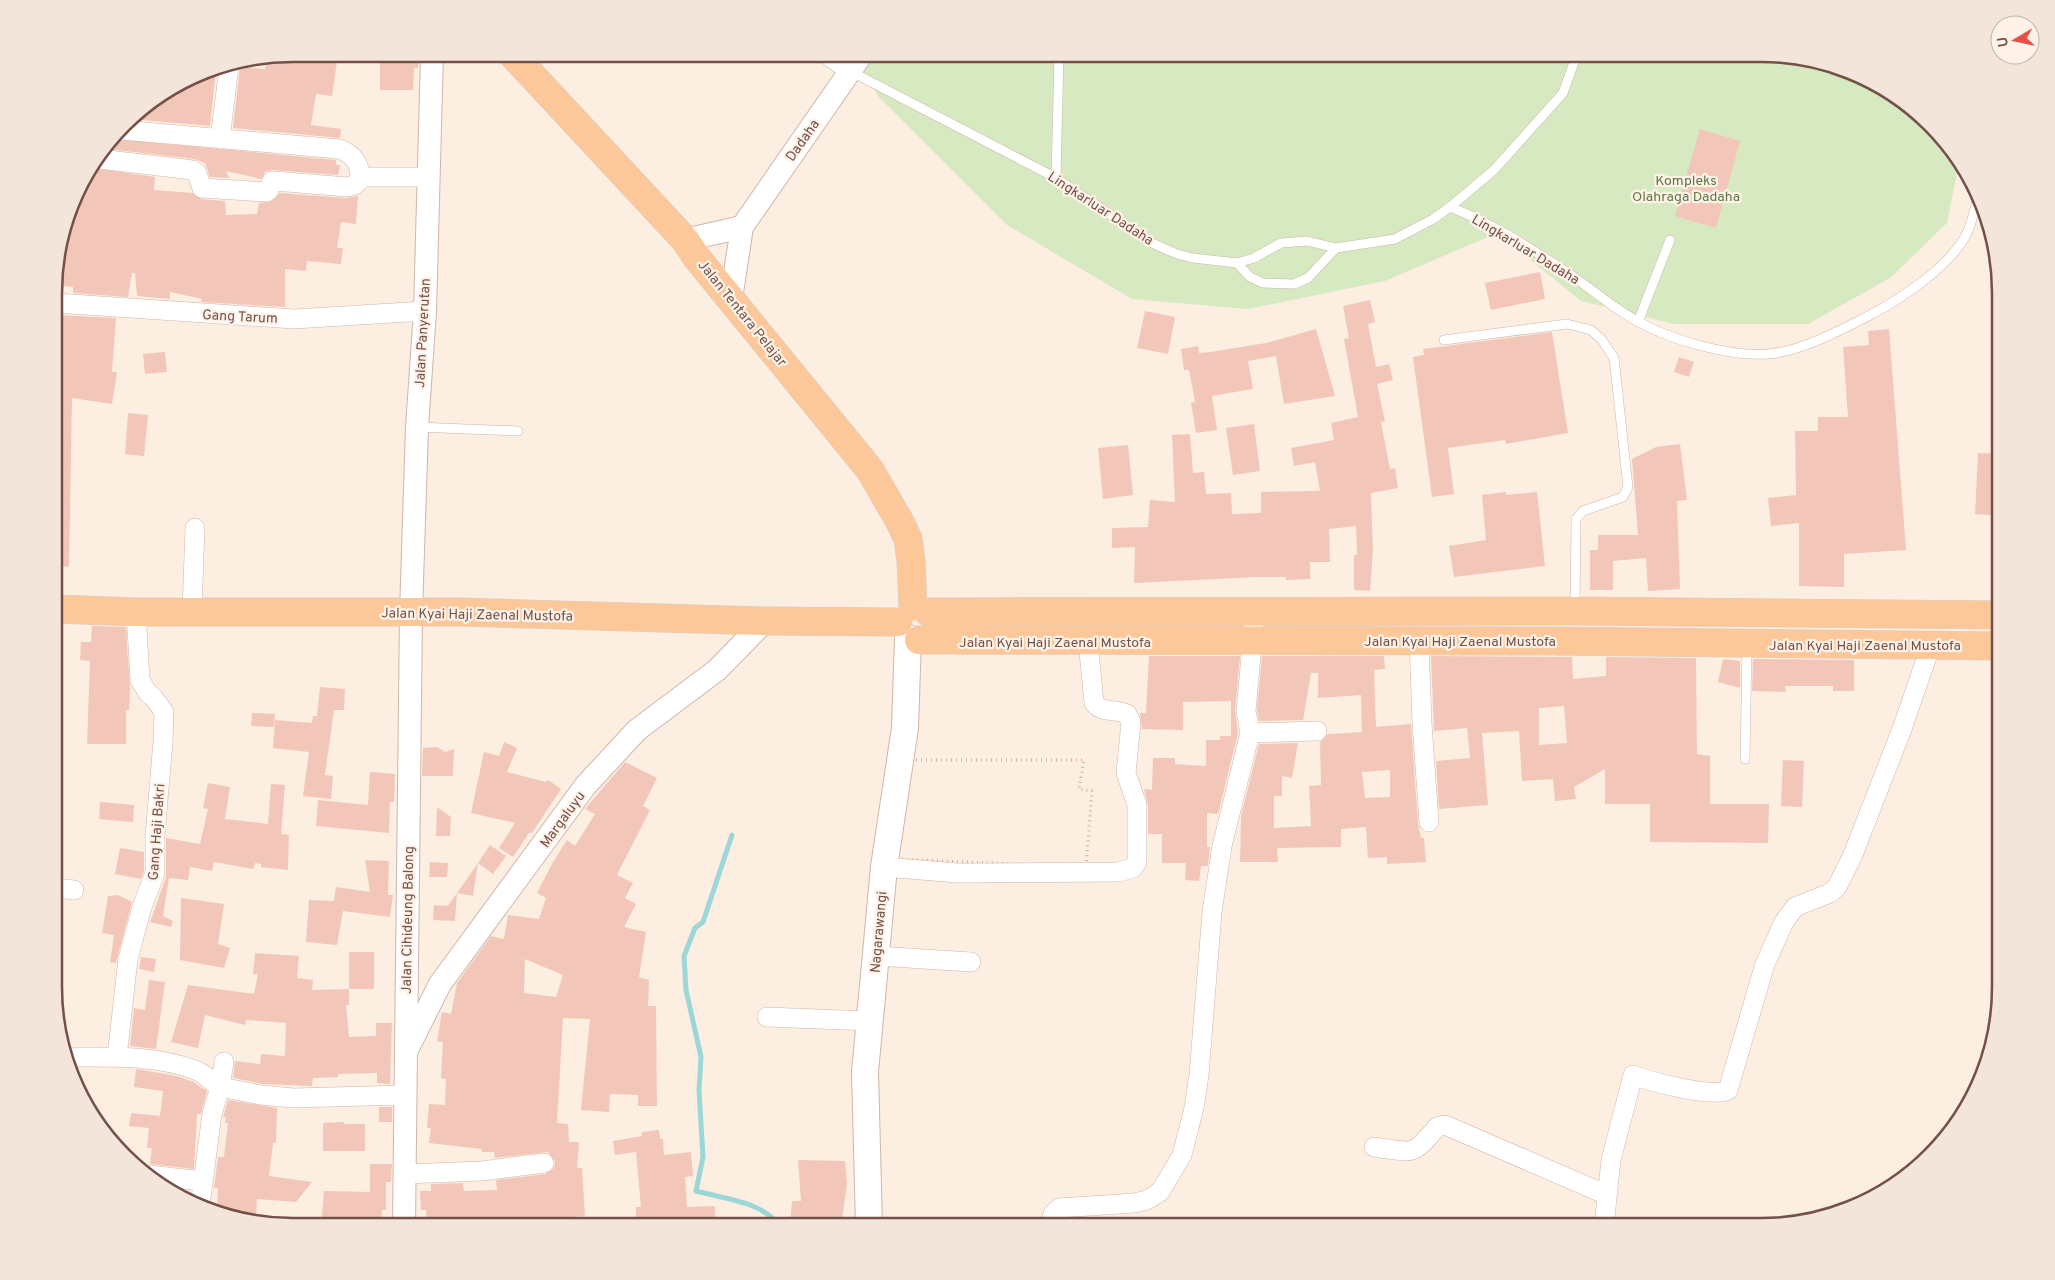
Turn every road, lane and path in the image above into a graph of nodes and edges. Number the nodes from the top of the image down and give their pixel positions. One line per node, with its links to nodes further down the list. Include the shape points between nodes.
1 (432, 62): 11 (street, Jalan Panyerutan)
2 (519, 62): 16 (main road, Jalan Tentara Pelajar)
3 (856, 62): 12 (lane, Lingkarluar Dadaha); 15 (street, Dadaha)
4 (1059, 62): 12 (lane)
5 (1574, 62): 13 (lane, via 1563,92 1494,170)
6 (228, 72): 8 (street)
7 (129, 131): 8 (street)
8 (220, 139): 10 (street, via 339,149 353,156)
9 (105, 160): 10 (street, via 192,170 197,173 202,188 266,192 272,181 348,186 357,184)
10 (360, 177): 11 (street)
11 (428, 177): 22 (street, Jalan Panyerutan)
12 (1056, 178): 19 (lane, Lingkarluar Dadaha, via 1152,243 1193,258)
13 (1450, 206): 18 (lane, Lingkarluar Dadaha, via 1395,239); 23 (lane, Lingkarluar Dadaha, via 1491,225)
14 (1975, 206): 23 (lane, Lingkarluar Dadaha, via 1966,234 1950,256 1919,284 1833,335 1768,354 1723,351 1697,345)
15 (742, 227): 16 (street); 20 (street, Dadaha)
16 (685, 240): 20 (main road, Jalan Tentara Pelajar)
17 (1670, 240): 23 (lane)
18 (1336, 248): 19 (lane, Lingkarluar Dadaha, via 1306,241 1281,243); 19 (lane, via 1308,278 1294,284 1263,283 1250,277)
19 (1237, 264)
20 (731, 298): 37 (main road, Jalan Tentara Pelajar, via 870,470 900,522 908,540 911,561)
21 (62, 303): 22 (street, Gang Tarum, via 294,320)
22 (425, 311): 25 (street, Jalan Panyerutan)
23 (1638, 322)
24 (1444, 340): 30 (lane, via 1567,324 1591,330 1614,358 1628,487 1623,497 1583,511 1576,519)
25 (417, 427): 26 (lane); 33 (street, Jalan Panyerutan)
26 (518, 431)
27 (195, 528): 29 (street)
28 (62, 609): 31 (main road, Jalan Kyai Haji Zaenal Mustofa)
29 (192, 610): 31 (main road, Jalan Kyai Haji Zaenal Mustofa); 33 (main road, Jalan Kyai Haji Zaenal Mustofa)
30 (1564, 611): 32 (main road, Jalan Kyai Haji Zaenal Mustofa); 34 (main road, Jalan Kyai Haji Zaenal Mustofa); 39 (main road)
31 (136, 612): 58 (street, Gang Haji Bakri, via 140,680 164,712 163,742 154,836 155,873 142,906 128,960)
32 (1255, 612): 37 (main road, Jalan Kyai Haji Zaenal Mustofa); 41 (street)
33 (411, 613): 36 (main road, Jalan Kyai Haji Zaenal Mustofa); 56 (street, Jalan Cihideung Balong)
34 (1854, 614): 35 (main road, Jalan Kyai Haji Zaenal Mustofa); 43 (main road)
35 (1992, 615)
36 (765, 621): 37 (main road, Jalan Kyai Haji Zaenal Mustofa); 56 (street, Margaluyu, via 716,670 637,730 586,785 440,984)
37 (913, 624): 40 (main road, Jalan Kyai Haji Zaenal Mustofa); 50 (main road, Nagarawangi, via 905,728)
38 (1419, 641): 39 (main road, Jalan Kyai Haji Zaenal Mustofa); 41 (main road, Jalan Kyai Haji Zaenal Mustofa); 49 (street)
39 (1551, 641): 42 (main road, Jalan Kyai Haji Zaenal Mustofa)
40 (1088, 642): 41 (main road, Jalan Kyai Haji Zaenal Mustofa); 50 (street, via 1094,703 1100,709 1128,714 1130,722 1126,773 1137,805 1137,862 1133,868 1119,872 985,874)
41 (1251, 642): 47 (street, via 1246,711)
42 (1747, 644): 43 (main road, Jalan Kyai Haji Zaenal Mustofa); 48 (lane)
43 (1850, 645): 44 (main road, Jalan Kyai Haji Zaenal Mustofa)
44 (1930, 645): 45 (main road, Jalan Kyai Haji Zaenal Mustofa); 67 (street, via 1902,729 1837,887 1790,911 1768,956 1728,1090 1717,1094 1668,1086 1633,1075 1612,1160)
45 (1992, 646)
46 (1317, 731): 47 (street)
47 (1250, 733): 71 (street, via 1222,846 1212,912 1199,1075 1182,1155 1160,1192 1147,1200 1059,1208)
48 (1745, 759)
49 (1429, 822)
50 (884, 866): 52 (main road, Nagarawangi)
51 (1086, 867): 51 (path, via 1092,790 1079,790 1084,760 911,760 894,859)
52 (876, 956): 53 (street); 55 (main road, Nagarawangi)
53 (972, 962)
54 (767, 1018): 55 (street)
55 (870, 1021): 70 (main road, Nagarawangi, via 865,1072)
56 (405, 1055): 61 (street, Jalan Cihideung Balong)
57 (73, 1056): 58 (street)
58 (117, 1057): 60 (street, via 176,1064 197,1070)
59 (224, 1062): 60 (street)
60 (220, 1088): 61 (street, via 293,1098); 66 (street, via 212,1114)
61 (405, 1095): 64 (street, Jalan Cihideung Balong)
62 (1374, 1147): 67 (street, via 1414,1150 1423,1145 1437,1127 1445,1125)
63 (544, 1163): 64 (street, via 482,1171)
64 (404, 1174): 69 (street, Jalan Cihideung Balong)
65 (162, 1176): 66 (street)
66 (202, 1181): 68 (street)
67 (1607, 1195): 72 (street)
68 (201, 1198)
69 (404, 1218)
70 (869, 1218)
71 (1052, 1218)
72 (1605, 1218)

